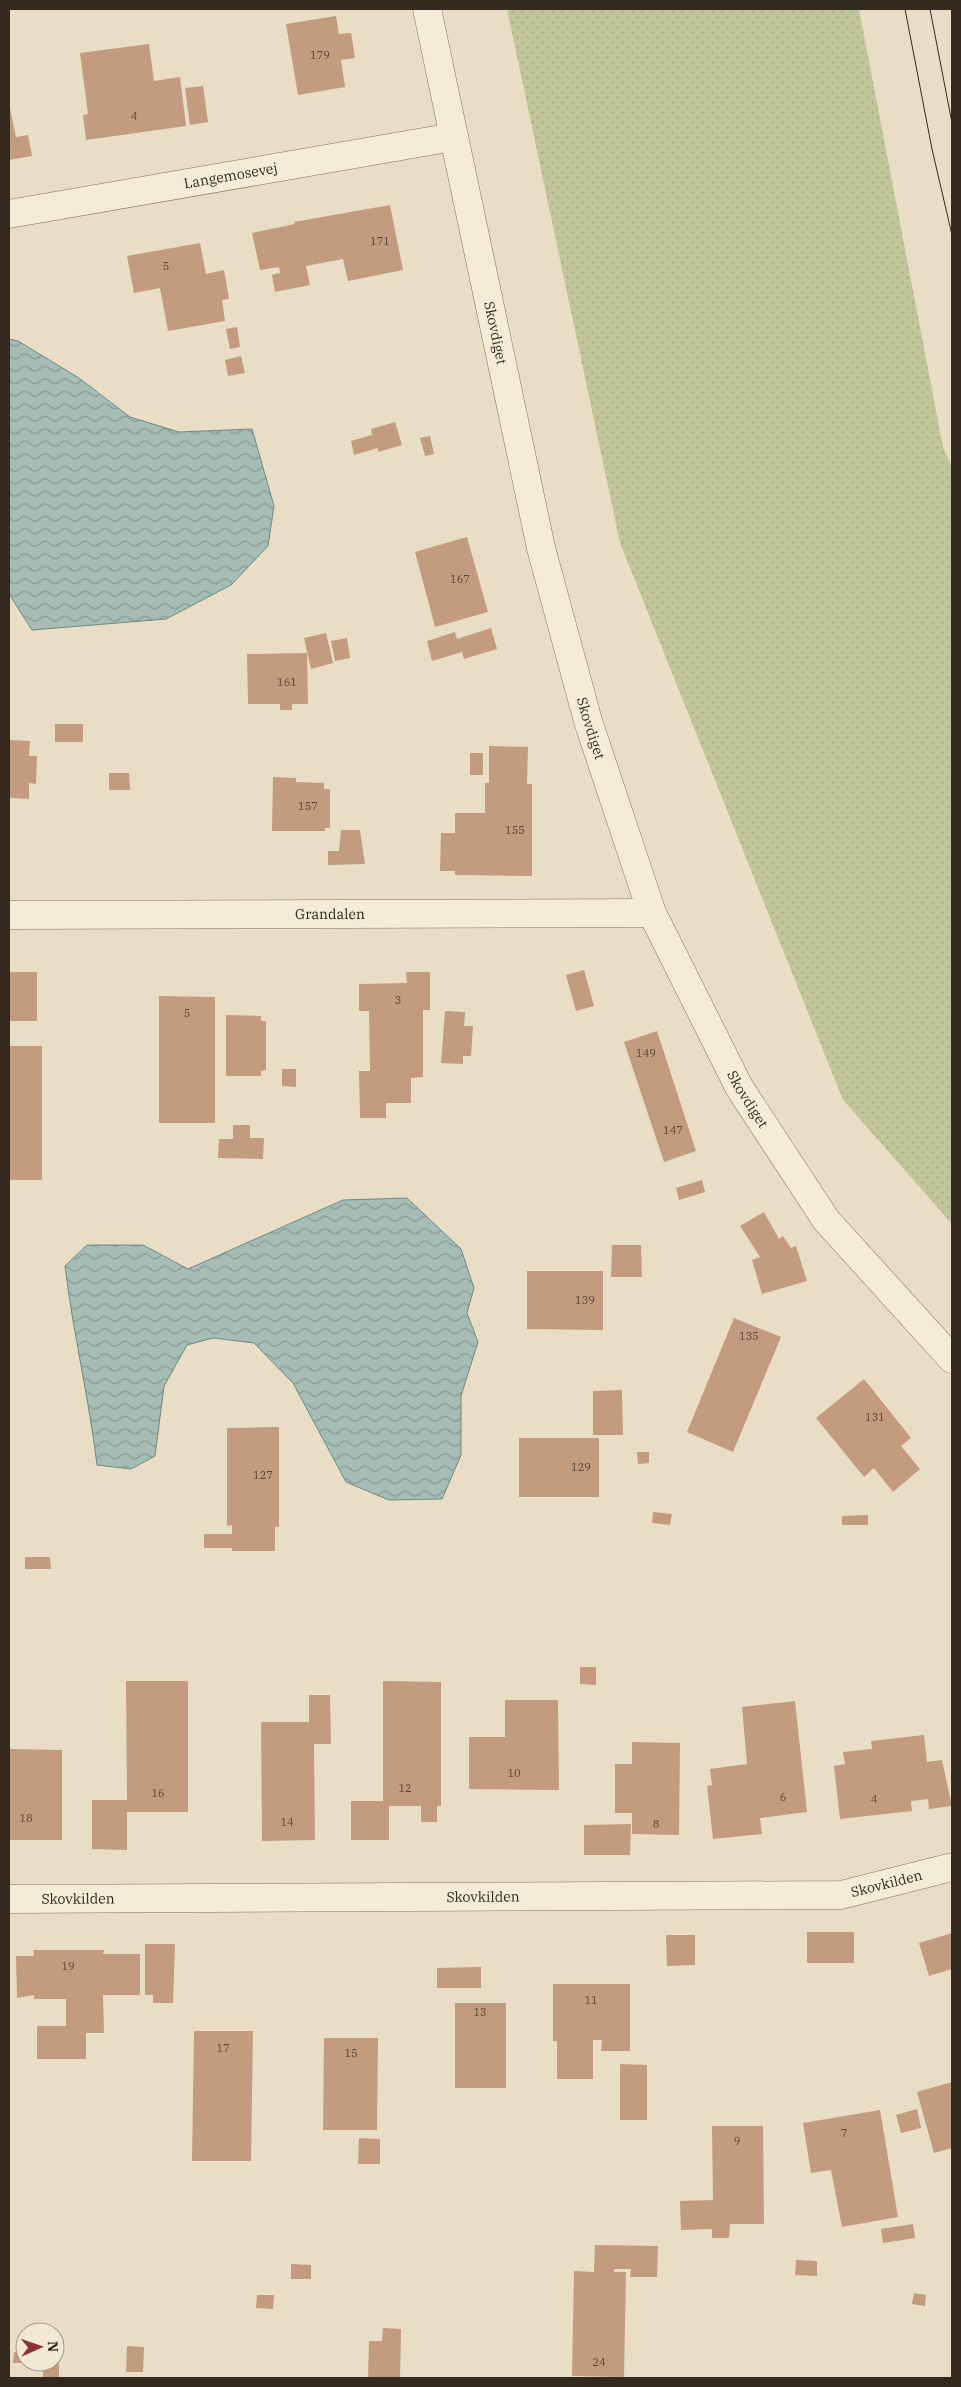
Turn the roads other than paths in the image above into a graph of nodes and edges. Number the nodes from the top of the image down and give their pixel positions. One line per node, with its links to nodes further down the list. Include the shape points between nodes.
1 (427, 9): 2 (street, Skovdiget)
2 (453, 137): 3 (street, Langemosevej); 4 (street, Skovdiget, via 541,548 588,721)
3 (9, 214)
4 (652, 913): 5 (street, Grandalen); 6 (street, Skovdiget, via 738,1087 826,1220)
5 (9, 915)
6 (952, 1359)
7 (952, 1867): 8 (street, Skovkilden, via 841,1895)
8 (9, 1899)

